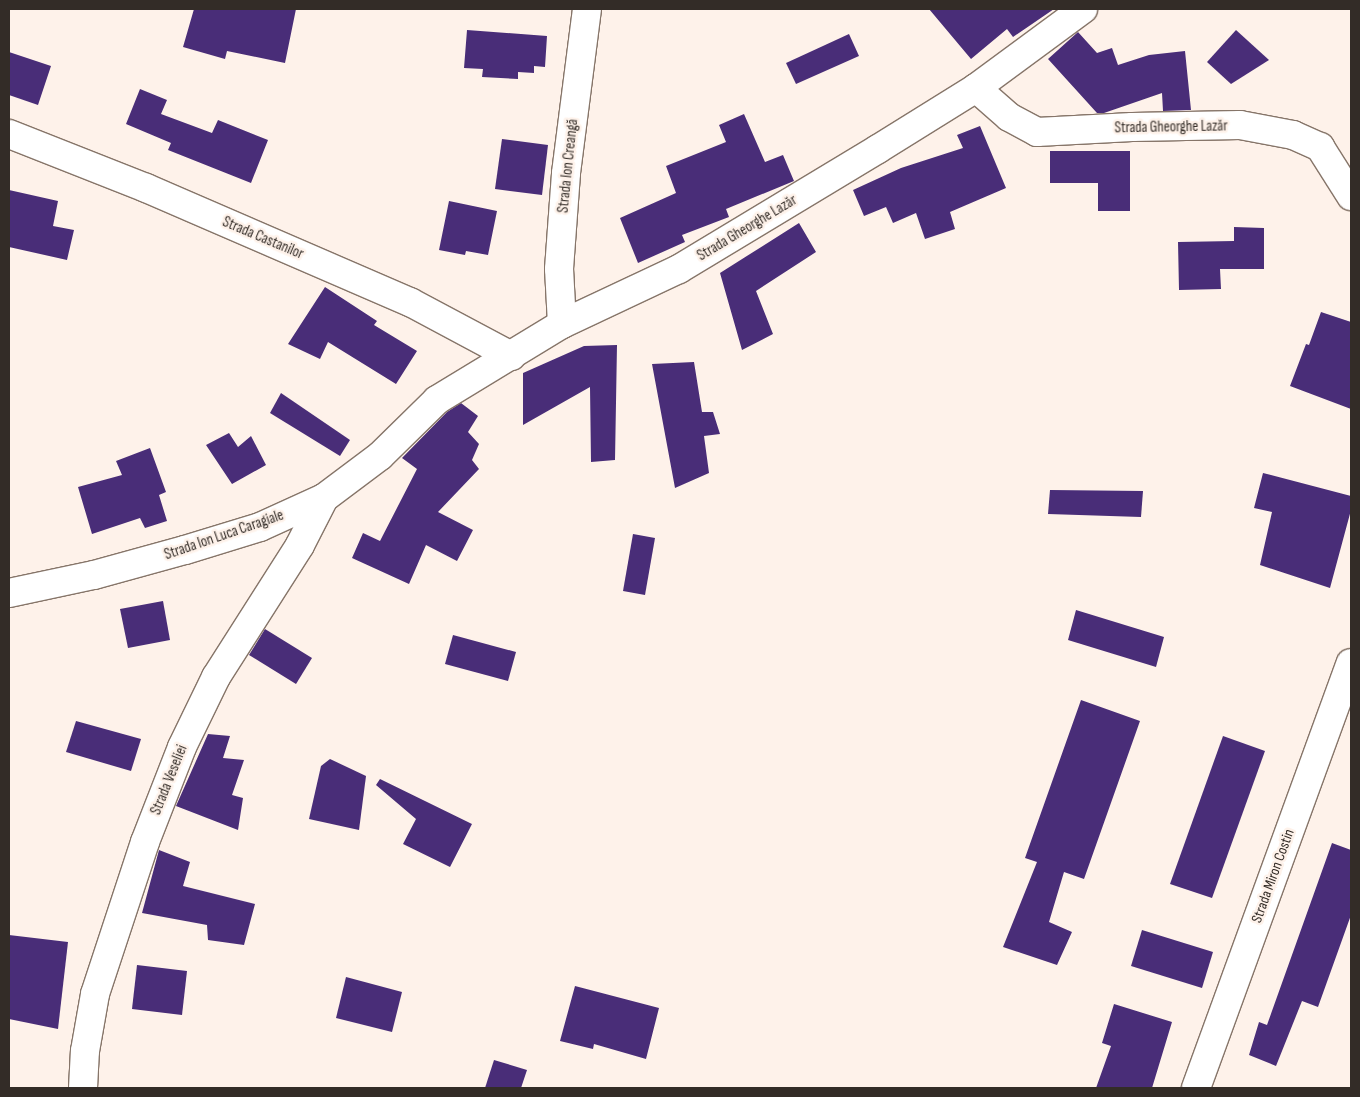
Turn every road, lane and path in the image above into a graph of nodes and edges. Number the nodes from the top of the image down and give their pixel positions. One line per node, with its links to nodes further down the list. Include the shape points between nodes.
1 (587, 9): 6 (street, Strada Ion Creangă, via 566,173 559,269)
2 (1083, 9): 3 (street, Strada Gheorghe Lazăr)
3 (976, 88): 5 (street, Strada Gheorghe Lazăr, via 1009,117 1037,132 1240,125 1293,135 1320,147); 6 (street, Strada Gheorghe Lazăr, via 679,269)
4 (9, 134): 7 (street, Strada Castanilor, via 146,188 401,298)
5 (1351, 196)
6 (562, 324): 7 (street, Strada Gheorghe Lazăr)
7 (511, 356): 8 (street, Strada Ion Luca Caragiale, via 437,400 380,456)
8 (324, 498): 9 (street, Strada Ion Luca Caragiale, via 260,526 185,550 94,576); 11 (street, Strada Veseliei, via 300,545 216,677 182,747 127,892 96,994 85,1051)
9 (9, 593)
10 (1351, 663): 12 (street, Strada Miron Costin)
11 (83, 1088)
12 (1196, 1088)

